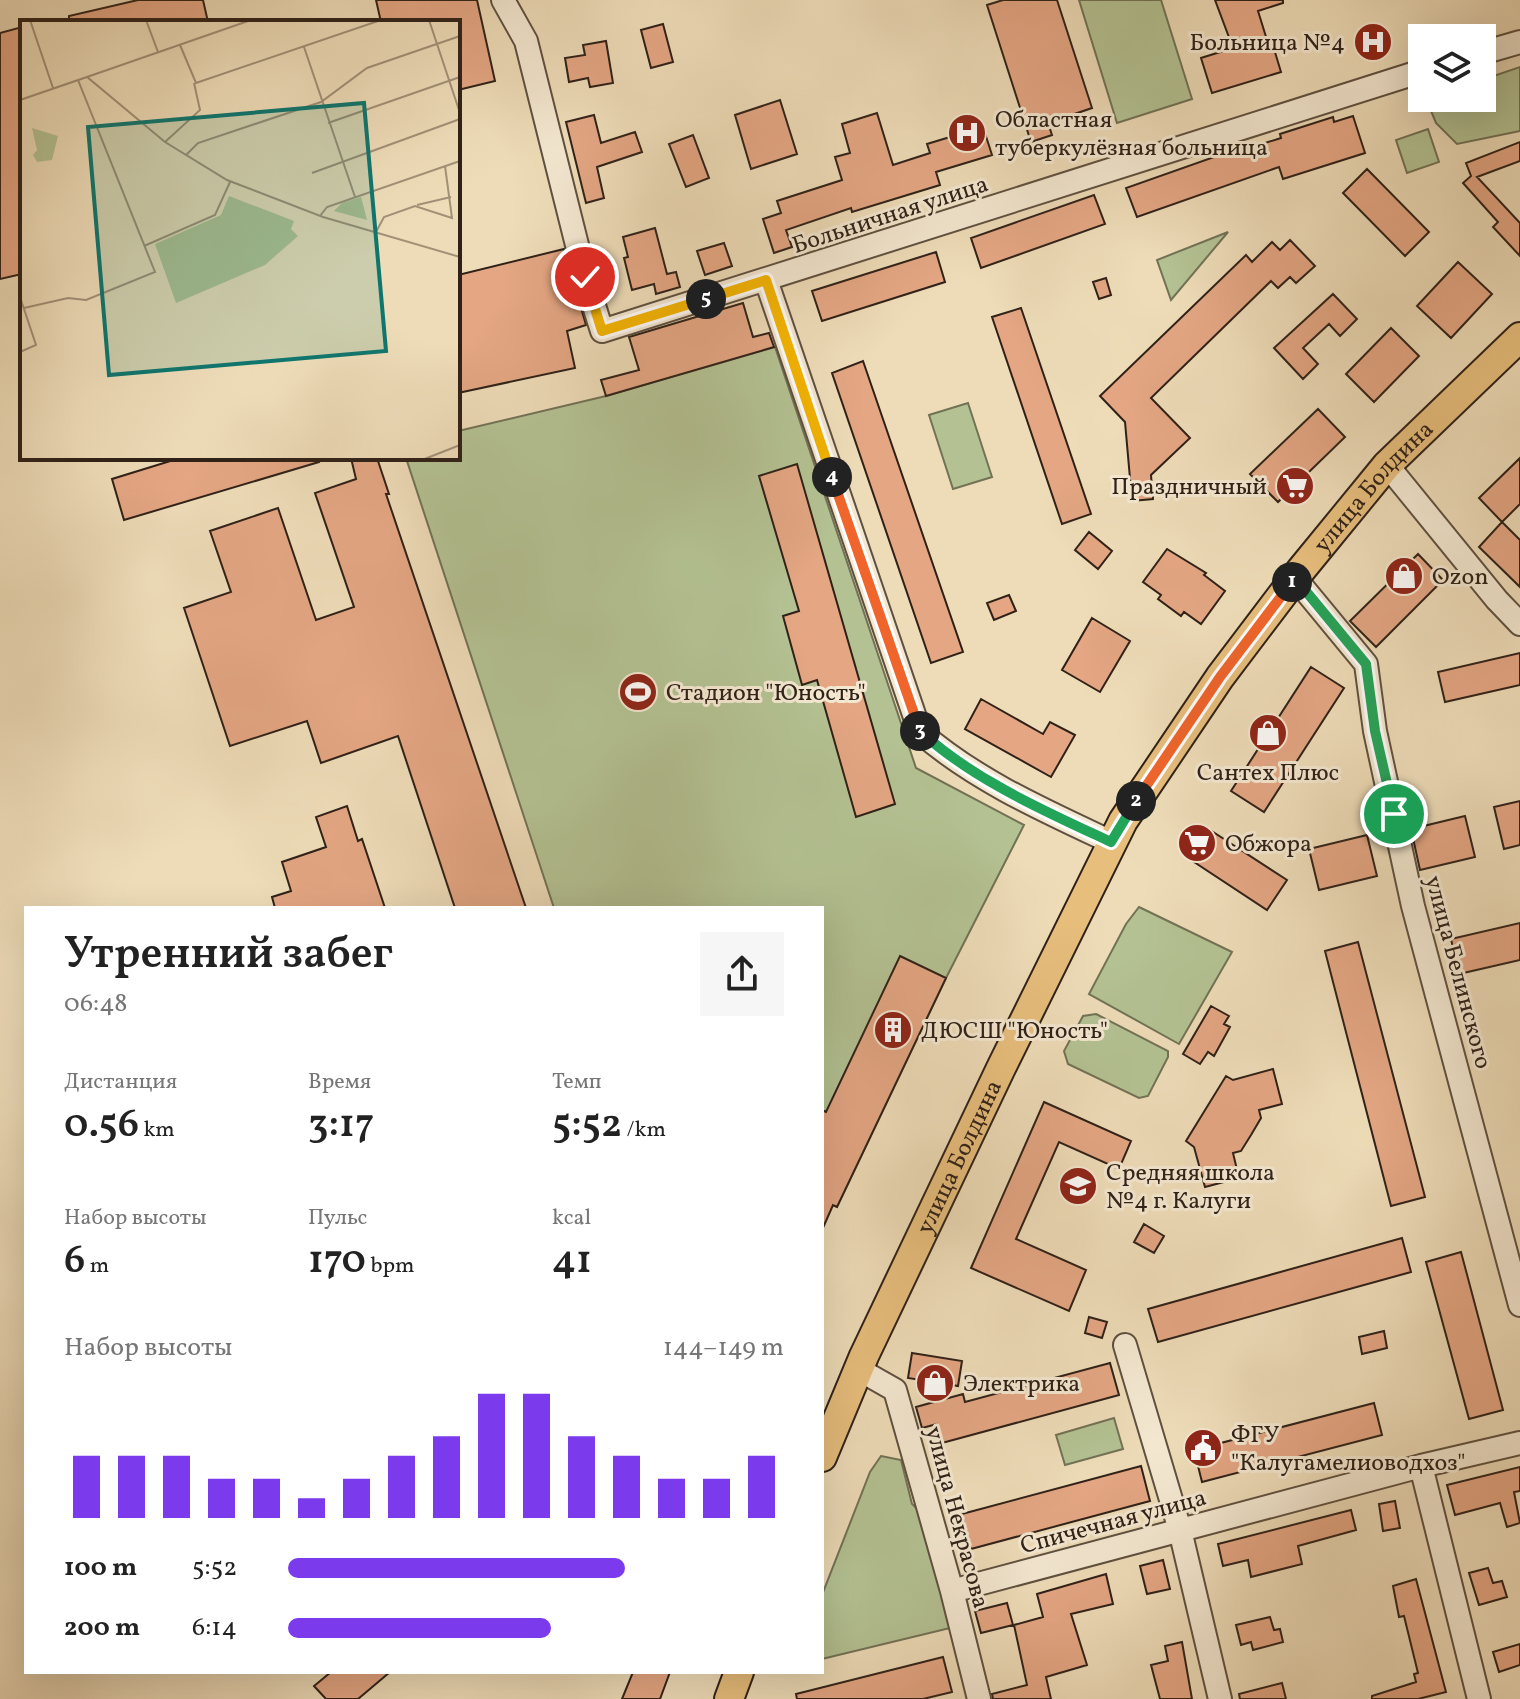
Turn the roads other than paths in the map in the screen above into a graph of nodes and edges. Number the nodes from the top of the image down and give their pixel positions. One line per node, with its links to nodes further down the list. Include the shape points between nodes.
1 (503, 0): 5 (street, Больничная улица, via 526,41 602,331)
2 (1520, 42): 3 (street)
3 (1496, 49)
4 (1408, 75): 5 (street, Больничная улица)
5 (766, 280): 10 (street, via 920,732 945,754)
6 (1520, 337): 7 (main road, улица Болдина)
7 (1387, 465): 8 (main road, улица Болдина); 9 (street)
8 (1295, 578): 10 (main road, улица Болдина, via 1220,677); 11 (street, улица Белинского, via 1366,664 1413,906)
9 (1520, 624)
10 (1111, 842): 13 (main road, улица Болдина)
11 (1520, 1305)
12 (1125, 1345): 17 (street)
13 (858, 1369): 15 (main road, улица Болдина); 18 (street, улица Некрасова, via 895,1390)
14 (1520, 1443): 16 (street, Спичечная улица)
15 (824, 1452)
16 (1421, 1466): 17 (street, Спичечная улица); 23 (street)
17 (1180, 1530): 18 (street, Спичечная улица); 22 (street)
18 (952, 1591): 21 (street, улица Некрасова)
19 (738, 1674): 20 (main road)
20 (729, 1699)
21 (979, 1699)
22 (1220, 1699)
23 (1479, 1699)

